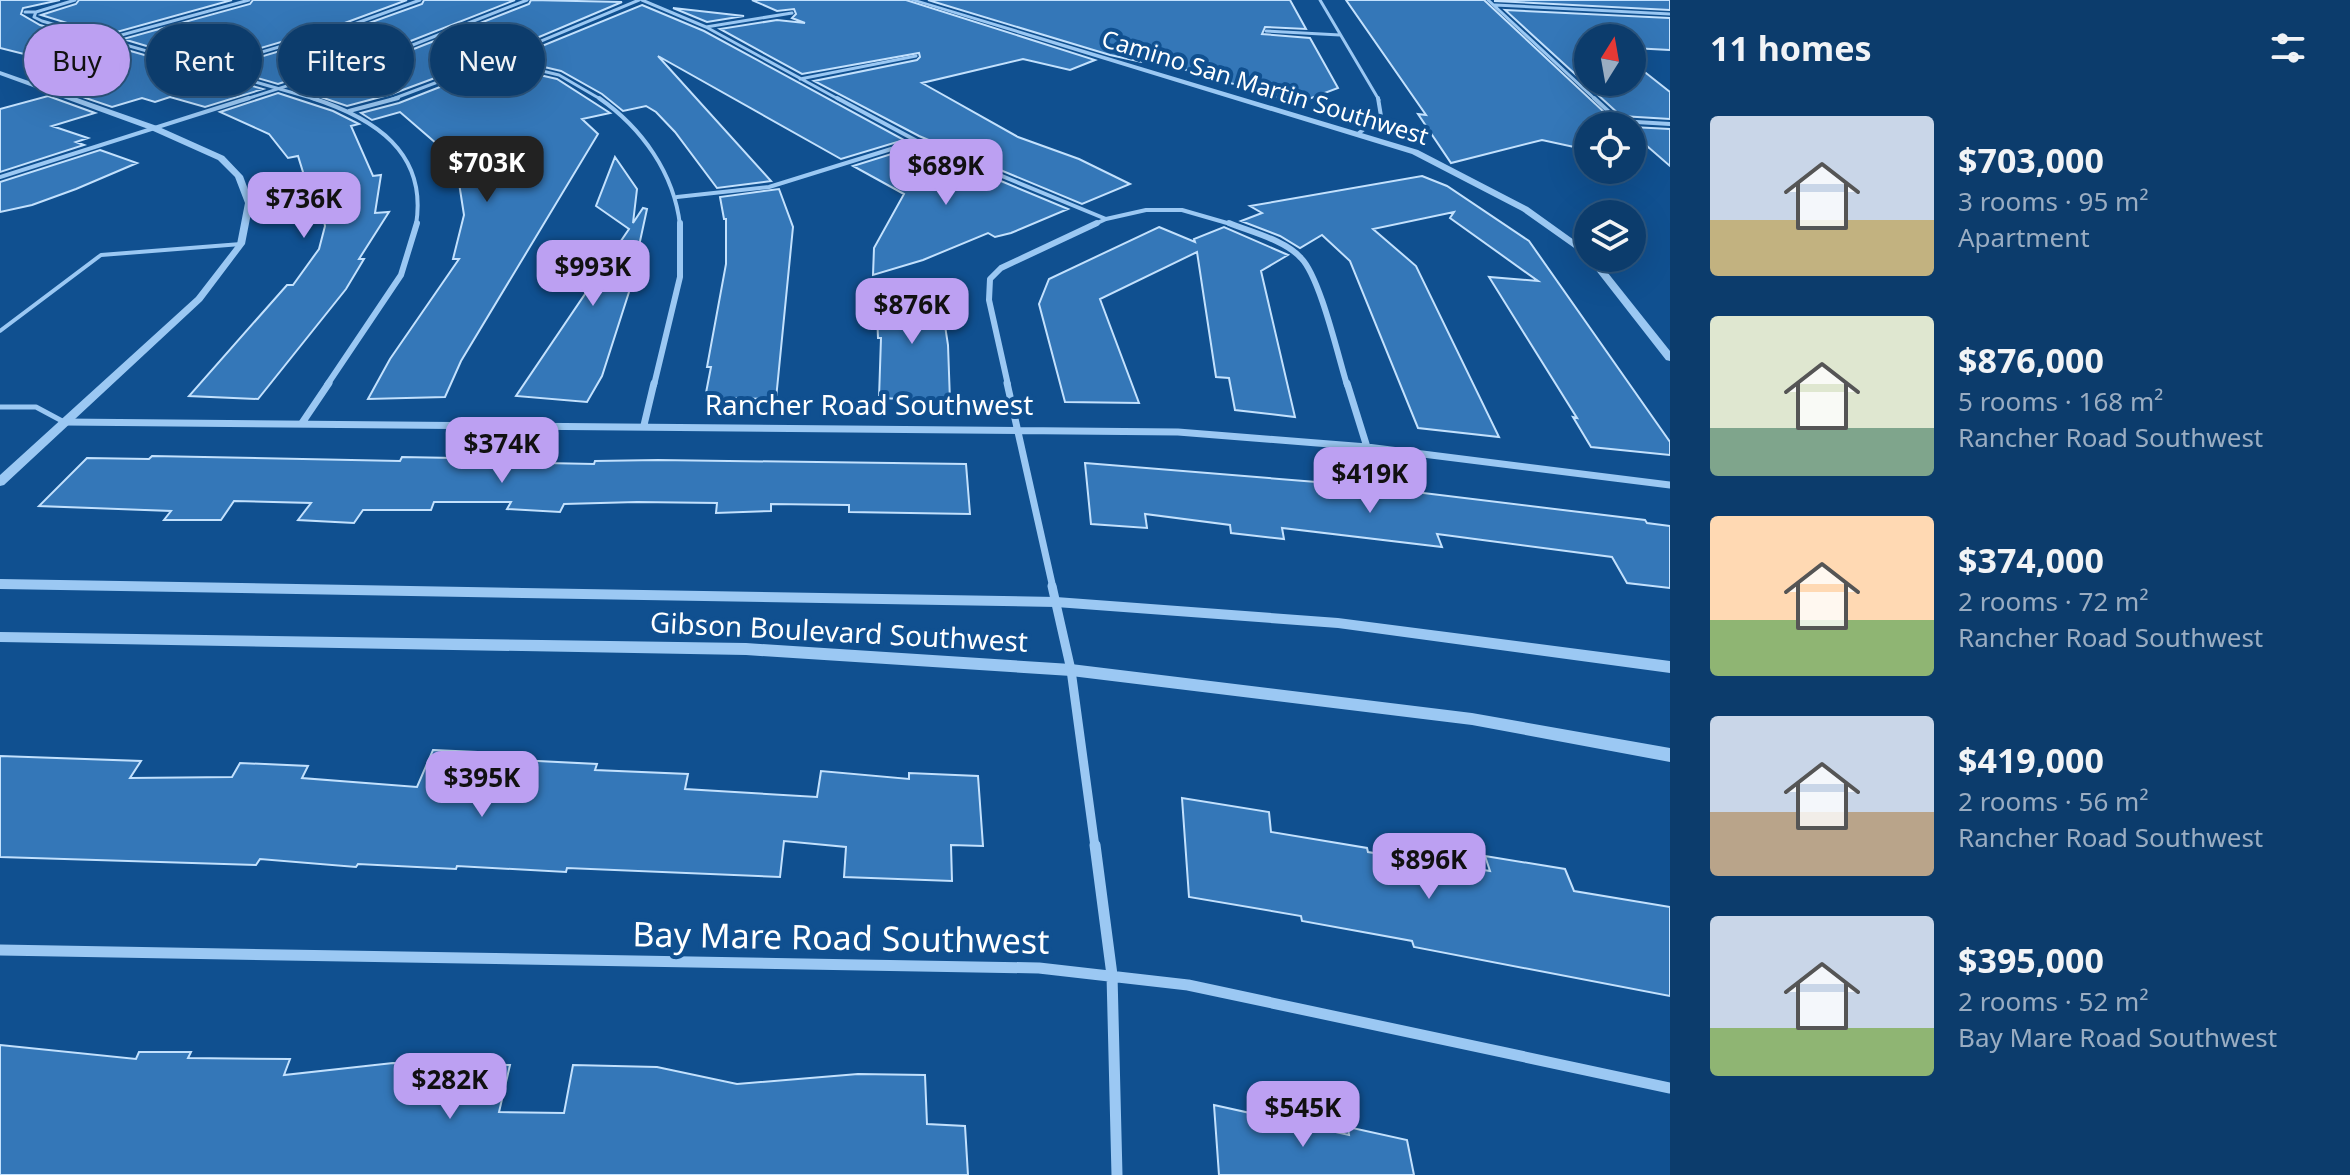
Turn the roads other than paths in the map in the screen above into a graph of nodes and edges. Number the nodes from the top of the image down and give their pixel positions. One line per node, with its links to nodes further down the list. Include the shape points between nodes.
1 (75, 0): 11 (street)
2 (249, 0): 17 (street)
3 (420, 0): 21 (street)
4 (527, 0): 20 (street)
5 (641, 0): 15 (street); 19 (street)
6 (912, 0): 32 (street, Camino San Martin Southwest)
7 (1320, 0): 18 (street)
8 (1488, 0): 9 (street)
9 (1494, 5): 13 (street); 30 (street, via 1619,121)
10 (25, 12): 11 (street)
11 (36, 12): 14 (street, via 34,17)
12 (792, 13): 15 (street)
13 (1670, 14)
14 (52, 24)
15 (706, 27): 25 (street)
16 (1266, 31): 18 (street)
17 (130, 32)
18 (1340, 35): 32 (street, via 1379,100 1381,116)
19 (545, 40)
20 (414, 44)
21 (262, 52)
22 (916, 56): 25 (street)
23 (545, 70): 37 (street, via 578,84 636,129 659,158)
24 (0, 73): 31 (street)
25 (800, 79): 33 (street)
26 (430, 85): 29 (street)
27 (278, 89): 31 (street)
28 (315, 96): 29 (street)
29 (349, 111): 46 (street, via 394,140 416,173 420,195 413,248 401,275)
30 (1670, 124)
31 (154, 128): 35 (street); 39 (street, via 221,158 239,176 249,203)
32 (1359, 133): 40 (street, Camino San Martin Southwest, via 1472,179)
33 (917, 141): 37 (street, via 769,187); 38 (street)
34 (0, 168): 35 (street)
35 (11, 173): 36 (street)
36 (0, 177)
37 (677, 197): 47 (street, via 681,271)
38 (1106, 219): 48 (street, via 1001,268 990,279 989,300); 49 (street, via 1146,210 1182,210 1219,219 1301,257 1312,275)
39 (241, 244): 42 (lane, via 101,255); 45 (street, via 199,299)
40 (1574, 244)
41 (1603, 272): 43 (street, Camino San Martin Southwest)
42 (0, 331)
43 (1670, 358)
44 (0, 407): 45 (lane, via 36,407)
45 (64, 422): 46 (street, Rancher Road Southwest); 50 (street)
46 (302, 423): 47 (street, Rancher Road Southwest)
47 (644, 425): 48 (street, Rancher Road Southwest)
48 (1016, 428): 49 (street, Rancher Road Southwest, via 1178,432); 53 (street)
49 (1367, 447): 51 (street, Rancher Road Southwest)
50 (0, 482)
51 (1670, 485)
52 (0, 584): 53 (street, Gibson Boulevard Southwest)
53 (1056, 602): 55 (street, Gibson Boulevard Southwest, via 1338,623); 56 (street)
54 (0, 637): 56 (street, Gibson Boulevard Southwest, via 746,649)
55 (1670, 667)
56 (1071, 670): 57 (street, Gibson Boulevard Southwest, via 1472,719); 59 (street)
57 (1670, 755)
58 (0, 950): 59 (street, Bay Mare Road Southwest, via 1039,968)
59 (1112, 975): 60 (street, Bay Mare Road Southwest, via 1188,985); 61 (street)
60 (1670, 1088)
61 (1117, 1175)

